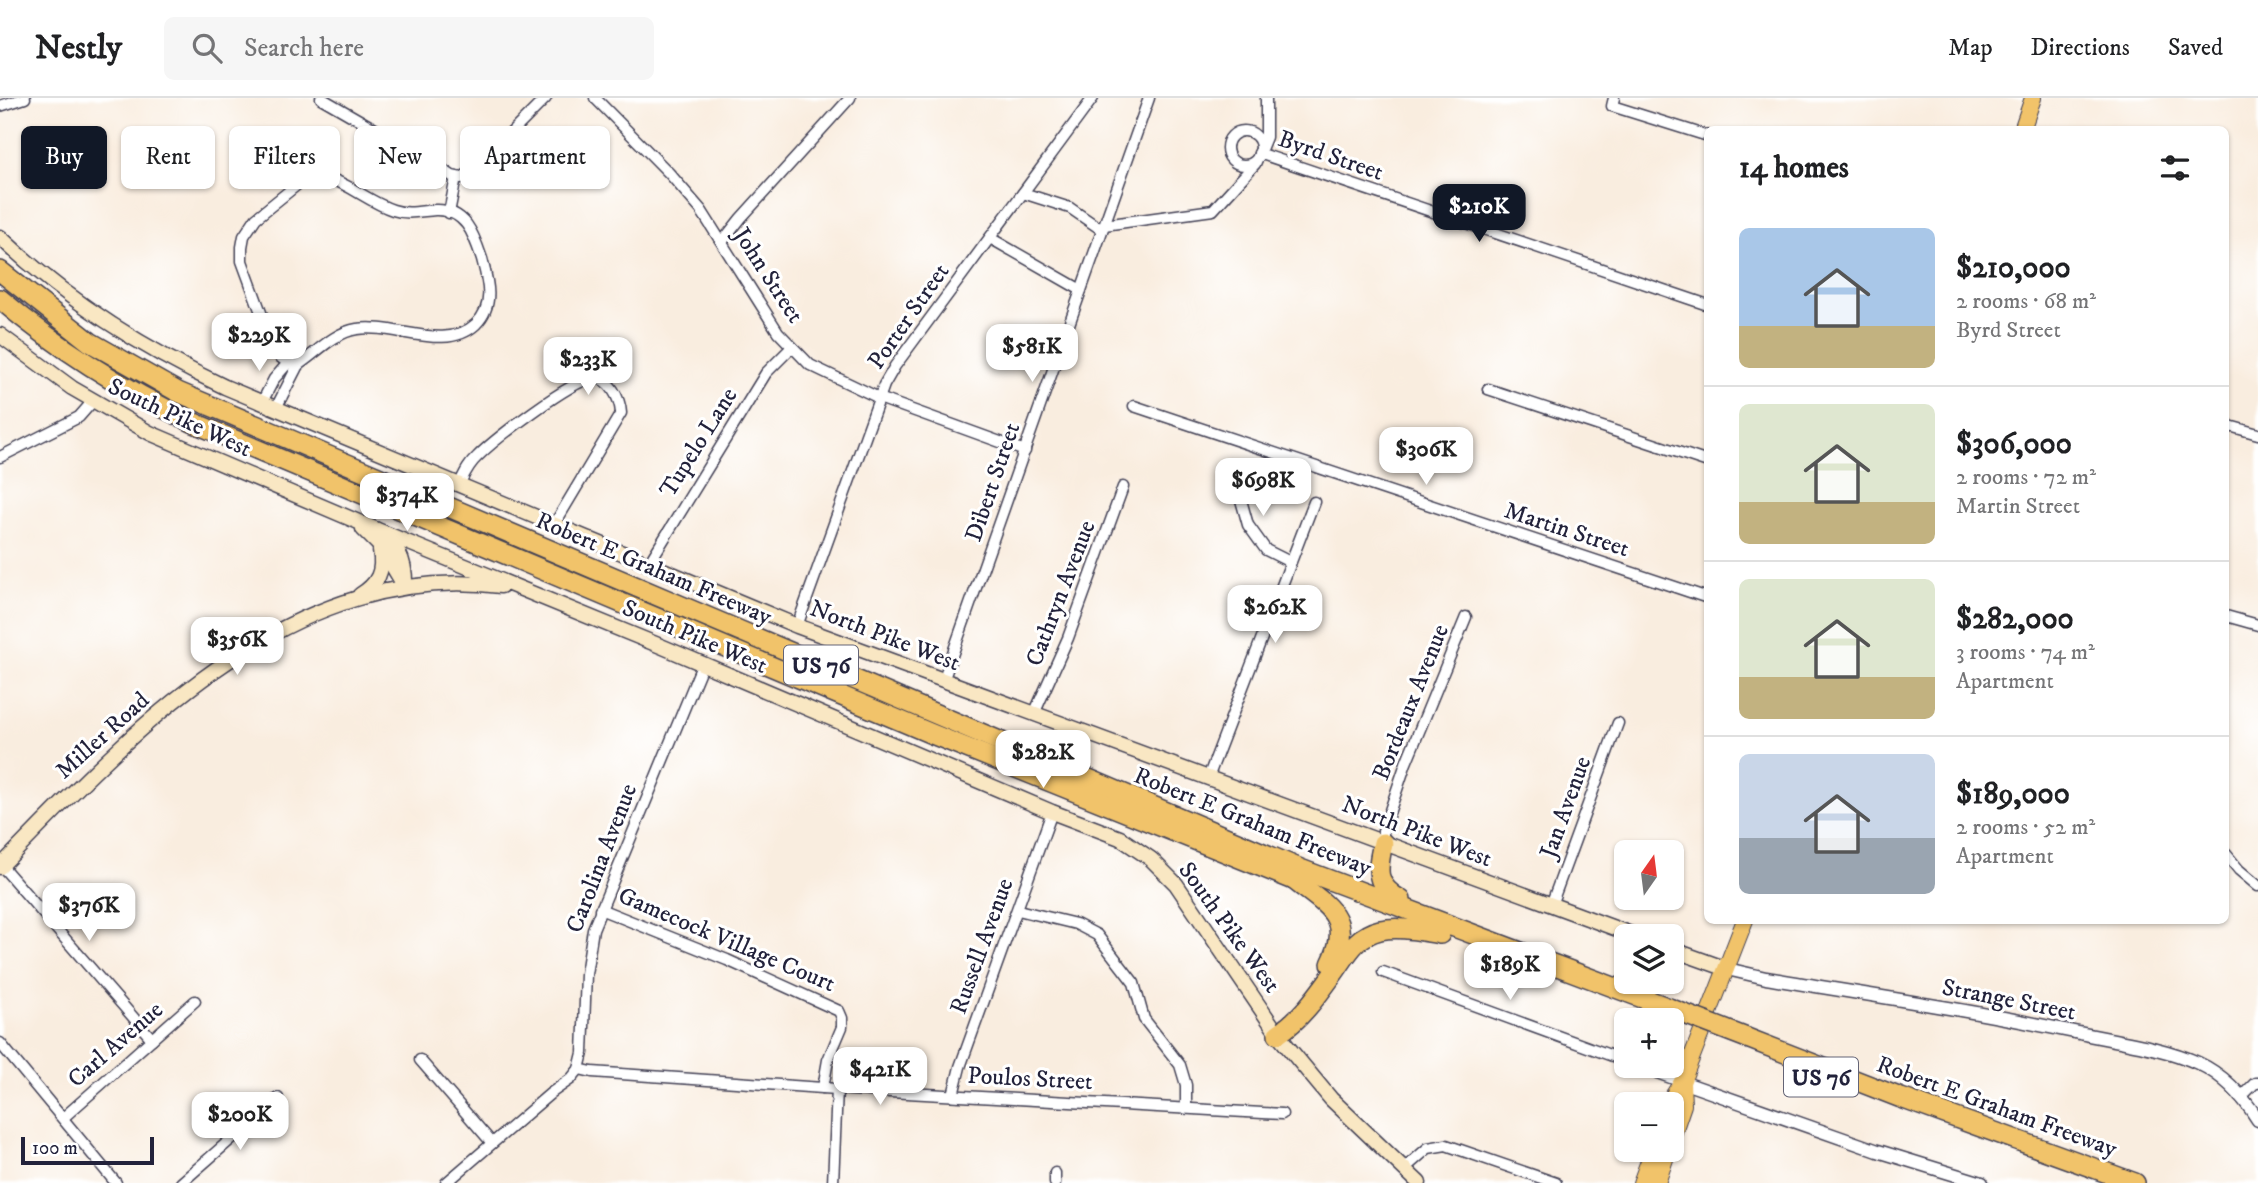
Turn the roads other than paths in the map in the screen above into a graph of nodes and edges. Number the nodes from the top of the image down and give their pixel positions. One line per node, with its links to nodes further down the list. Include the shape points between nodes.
1 (25, 98): 11 (street)
2 (321, 98): 15 (street)
3 (547, 98): 15 (street, via 474,170)
4 (595, 98): 21 (street, John Street, via 669,173)
5 (850, 98): 21 (street)
6 (1093, 98): 16 (street, Porter Street)
7 (1149, 98): 18 (street, Dibert Street)
8 (1266, 98): 14 (street, via 1266,137)
9 (1614, 98): 13 (street, via 1612,106)
10 (2033, 98): 12 (main road)
11 (0, 106)
12 (2023, 126)
13 (1704, 135)
14 (1259, 153): 18 (street, Byrd Street, via 1255,164 1213,210); 25 (street, Byrd Street)
15 (456, 177): 17 (street)
16 (1023, 193): 18 (street, via 1070,208); 20 (street, Porter Street)
17 (449, 212): 28 (street, via 469,226 483,264 490,296 478,322 467,331 443,338 357,329); 28 (street, via 392,210 326,177 298,184 256,218 244,236 242,261 279,356)
18 (1103, 228): 23 (street, Dibert Street)
19 (0, 237): 32 (main road, North Pike West, via 109,325 187,369)
20 (990, 238): 23 (street); 30 (street, Porter Street, via 895,366)
21 (722, 242): 27 (street, John Street)
22 (0, 271): 65 (highway, Robert E Graham Freeway / US 76, via 90,342 178,392)
23 (1081, 290): 36 (street, Dibert Street)
24 (0, 299): 65 (highway, Robert E Graham Freeway / US 76, via 106,376 192,422 932,734)
25 (1704, 304)
26 (0, 335): 31 (main road, South Pike West)
27 (792, 347): 30 (street, John Street, via 810,365); 46 (street, Tupelo Lane, via 766,373)
28 (293, 364): 32 (street)
29 (1488, 389): 38 (street)
30 (878, 398): 36 (street, John Street); 54 (street, Porter Street)
31 (93, 401): 37 (street, via 79,417); 44 (main road, South Pike West, via 150,433 352,520)
32 (269, 405): 40 (main road, North Pike West)
33 (1134, 406): 49 (street, Martin Street)
34 (2229, 426): 35 (street)
35 (2258, 434)
36 (1025, 451): 56 (street, Dibert Street)
37 (0, 457)
38 (1704, 461)
39 (1247, 468): 45 (street, via 1241,500 1248,525 1266,550)
40 (459, 485): 43 (main road, North Pike West); 43 (street, via 475,458 522,422 581,382 599,380 612,389 621,413)
41 (1123, 487): 57 (street, Cathryn Avenue, via 1068,638)
42 (1314, 502): 45 (street)
43 (554, 525): 46 (main road, North Pike West)
44 (376, 536): 47 (main road, South Pike West, via 393,543 402,558); 48 (main road); 50 (main road, via 382,564 379,576 370,589)
45 (1290, 562): 59 (street)
46 (648, 565): 54 (main road, North Pike West)
47 (405, 587): 48 (main road, Miller Road, via 475,583); 50 (main road, Miller Road)
48 (526, 591): 55 (main road, South Pike West)
49 (1704, 597)
50 (351, 601): 64 (main road, Miller Road, via 276,632 198,682 119,746)
51 (1466, 617): 61 (street, Bordeaux Avenue, via 1406,763)
52 (2229, 617): 53 (street)
53 (2258, 625)
54 (797, 626): 56 (main road, North Pike West)
55 (703, 663): 60 (main road, South Pike West); 68 (street, Carolina Avenue)
56 (943, 681): 57 (main road, North Pike West)
57 (1034, 714): 59 (main road, North Pike West)
58 (1618, 723): 67 (street, Jan Avenue)
59 (1208, 778): 61 (main road, North Pike West)
60 (1052, 813): 69 (street, Russell Avenue); 80 (main road, South Pike West, via 1120,838 1151,859 1176,884)
61 (1383, 843): 63 (highway); 67 (main road, North Pike West)
62 (2229, 858): 66 (street)
63 (1378, 863): 65 (highway, via 1350,879); 71 (highway, via 1384,888)
64 (1, 866): 81 (street)
65 (1298, 875): 71 (highway, Robert E Graham Freeway / US 76); 76 (highway, via 1338,917 1340,942)
66 (2258, 886)
67 (1552, 905): 72 (main road, North Pike West)
68 (600, 909): 85 (street, Carolina Avenue, via 589,948); 89 (street, Gamecock Village Court, via 839,1010 842,1027 828,1060)
69 (1018, 910): 93 (street, Russell Avenue); 96 (street, via 1076,924 1097,935 1134,983 1144,1019 1180,1065)
70 (1744, 924): 74 (main road)
71 (1439, 928): 76 (highway, via 1379,930 1365,935); 78 (highway, Robert E Graham Freeway / US 76)
72 (1614, 928)
73 (1684, 954): 74 (main road)
74 (1727, 969): 87 (main road); 94 (street, Strange Street, via 2163,1052 2211,1070)
75 (1383, 972): 83 (street)
76 (1313, 999): 80 (highway)
77 (195, 1001): 81 (street, Carl Avenue)
78 (1646, 1008)
79 (1684, 1022): 100 (highway, Robert E Graham Freeway / US 76)
80 (1278, 1034): 104 (main road, South Pike West, via 1331,1099)
81 (152, 1039): 98 (street, Carl Avenue)
82 (0, 1044): 98 (street)
83 (1614, 1057)
84 (420, 1060): 101 (street)
85 (579, 1069): 89 (street, Poulos Street); 101 (street)
86 (1671, 1078): 87 (street)
87 (1682, 1082): 91 (main road); 92 (main road); 113 (street)
88 (2258, 1083): 94 (street)
89 (823, 1088): 90 (street, Poulos Street)
90 (837, 1089): 93 (street, Poulos Street); 108 (street)
91 (1676, 1092)
92 (1682, 1092)
93 (953, 1096): 96 (street, Poulos Street)
94 (2241, 1097): 99 (street, Strange Street)
95 (278, 1098): 106 (street)
96 (1186, 1107): 97 (street, Poulos Street)
97 (1282, 1114)
98 (63, 1118): 105 (street)
99 (2258, 1121)
100 (1958, 1123): 114 (highway, Robert E Graham Freeway / US 76); 115 (highway, Robert E Graham Freeway / US 76)
101 (492, 1143): 107 (street)
102 (1649, 1162): 111 (main road)
103 (1664, 1162): 112 (main road)
104 (1404, 1169): 109 (main road, South Pike West); 110 (street, via 1428,1148 1446,1145)
105 (116, 1183)
106 (181, 1183)
107 (446, 1183)
108 (833, 1183)
109 (1419, 1183)
110 (1556, 1183)
111 (1641, 1183)
112 (1657, 1183)
113 (1982, 1183)
114 (2103, 1183)
115 (2135, 1183)

